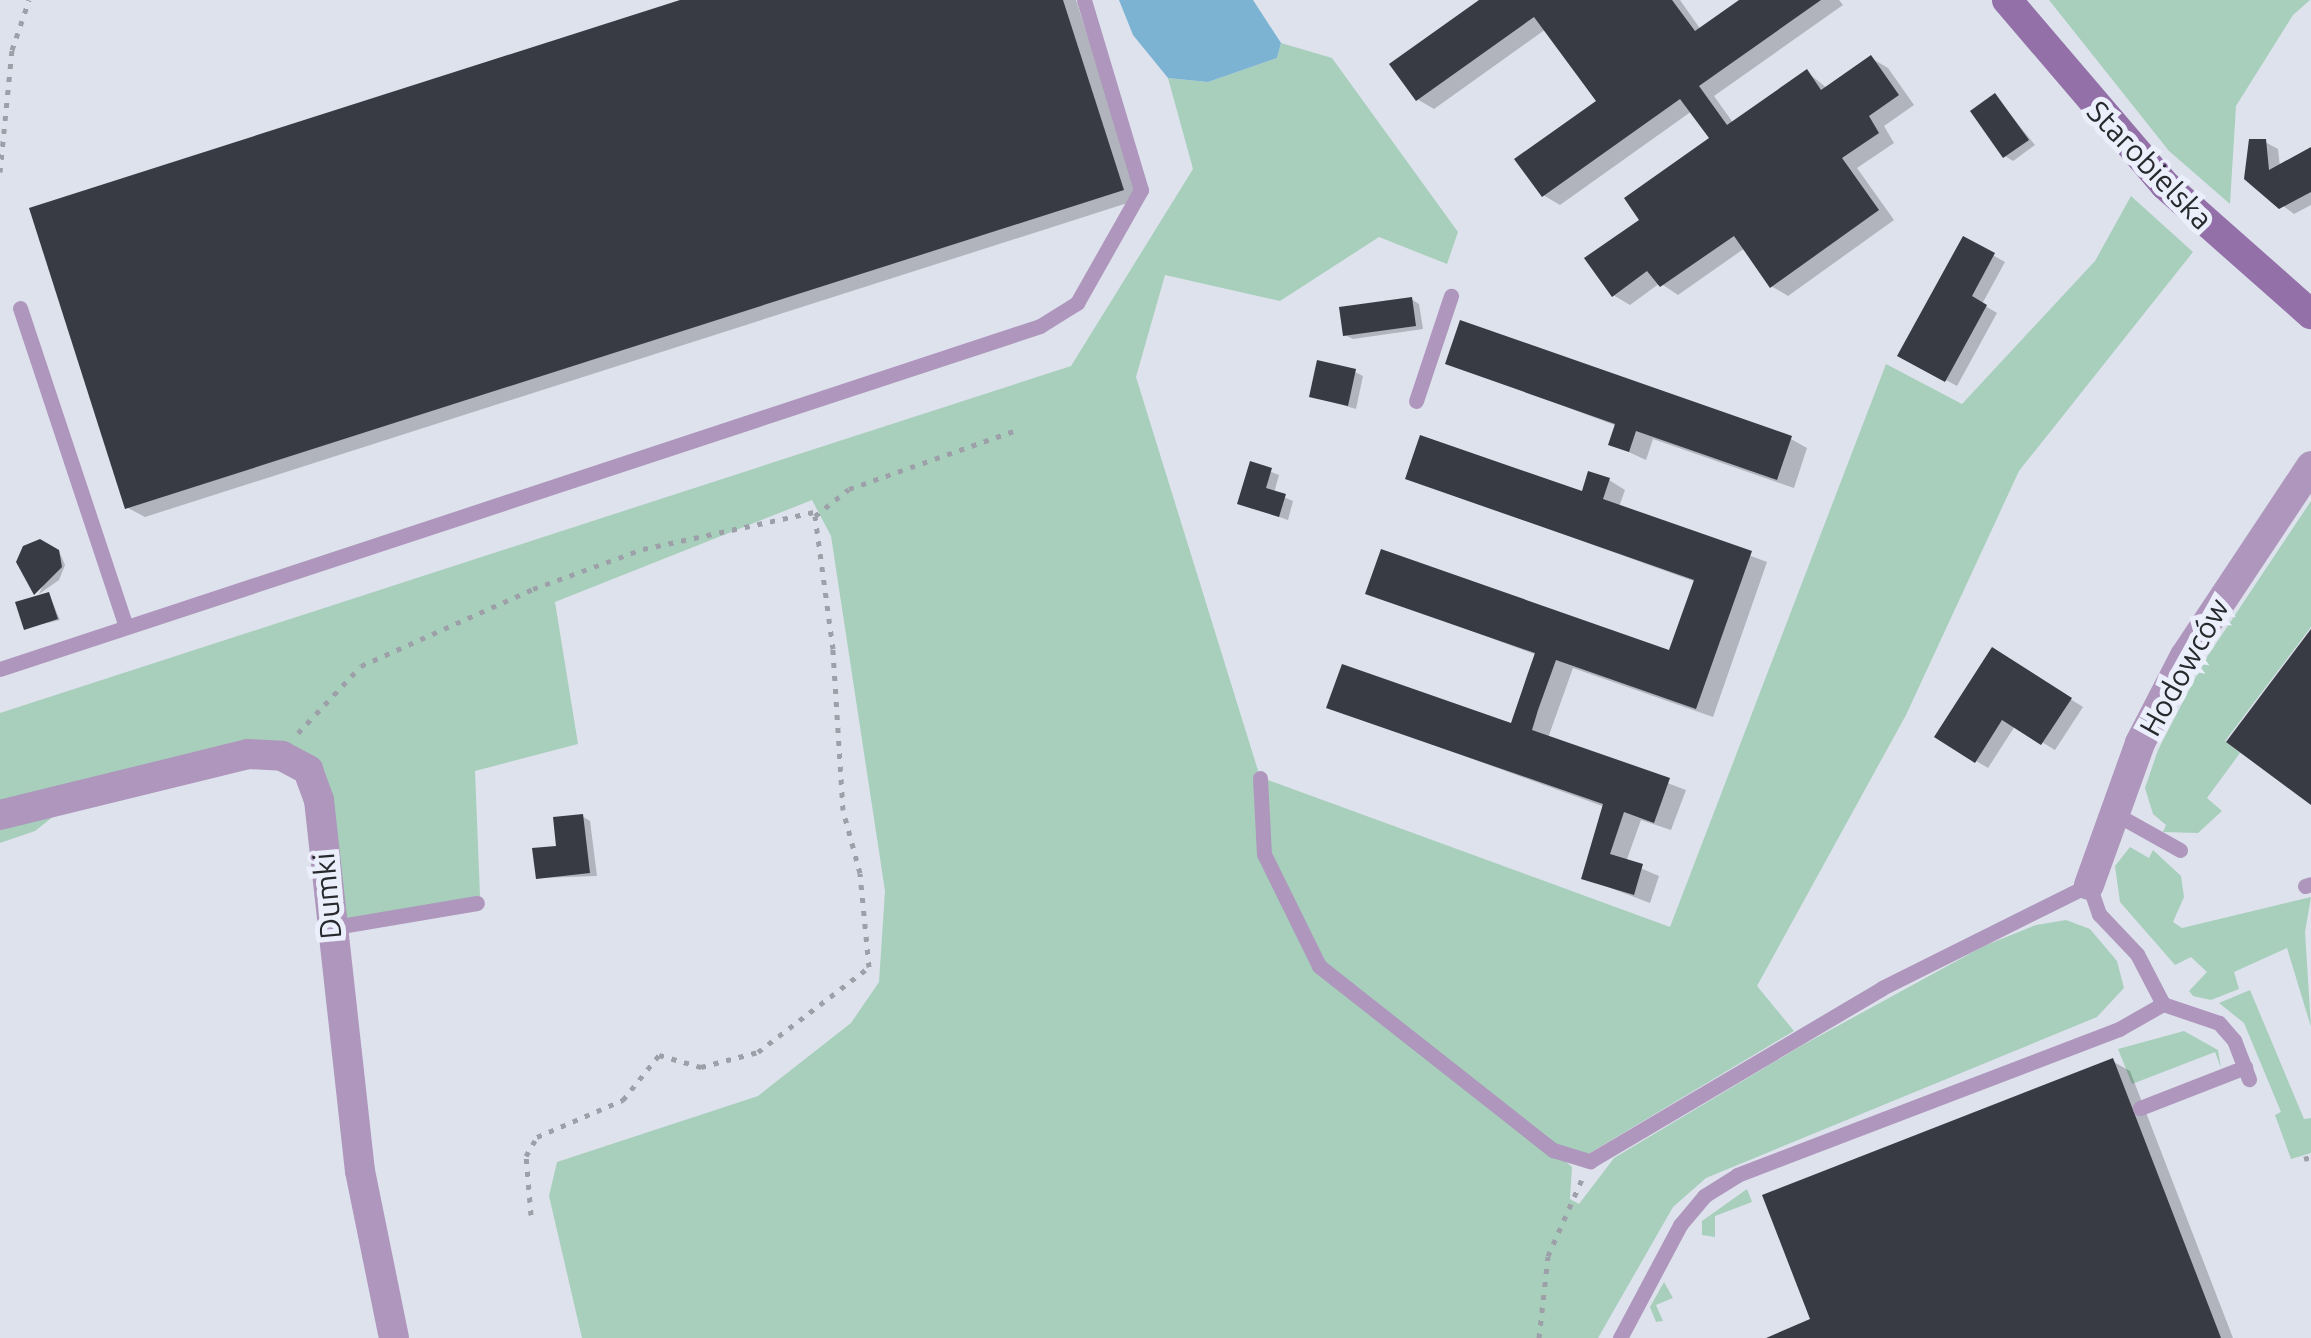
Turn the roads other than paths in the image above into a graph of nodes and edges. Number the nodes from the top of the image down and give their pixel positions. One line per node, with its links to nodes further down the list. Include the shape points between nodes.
1 (1084, 0): 8 (lane, via 1141,190 1077,302 1040,326)
2 (2007, 0): 5 (street, Starobielska, via 2166,185)
3 (1451, 296): 6 (lane)
4 (20, 308): 8 (lane)
5 (2311, 314)
6 (1416, 401)
7 (2311, 466): 11 (street, Hodowców, via 2185,656)
8 (126, 627): 9 (lane)
9 (0, 669)
10 (1260, 778): 14 (lane, via 1264,854 1319,966 1553,1150 1590,1162 1882,988)
11 (2112, 812): 13 (lane); 14 (street, Hodowców)
12 (0, 815): 16 (street, Dumki, via 248,754 282,756 308,770 315,784)
13 (2180, 850)
14 (2089, 885): 17 (lane, via 2099,914 2137,954)
15 (476, 903): 16 (lane)
16 (329, 928): 19 (street, Dumki, via 360,1172)
17 (2163, 1004): 18 (lane, via 2220,1023 2247,1073); 20 (lane, via 2119,1028 1738,1175 1704,1196 1680,1225)
18 (2140, 1108)
19 (394, 1338)
20 (1620, 1338)

